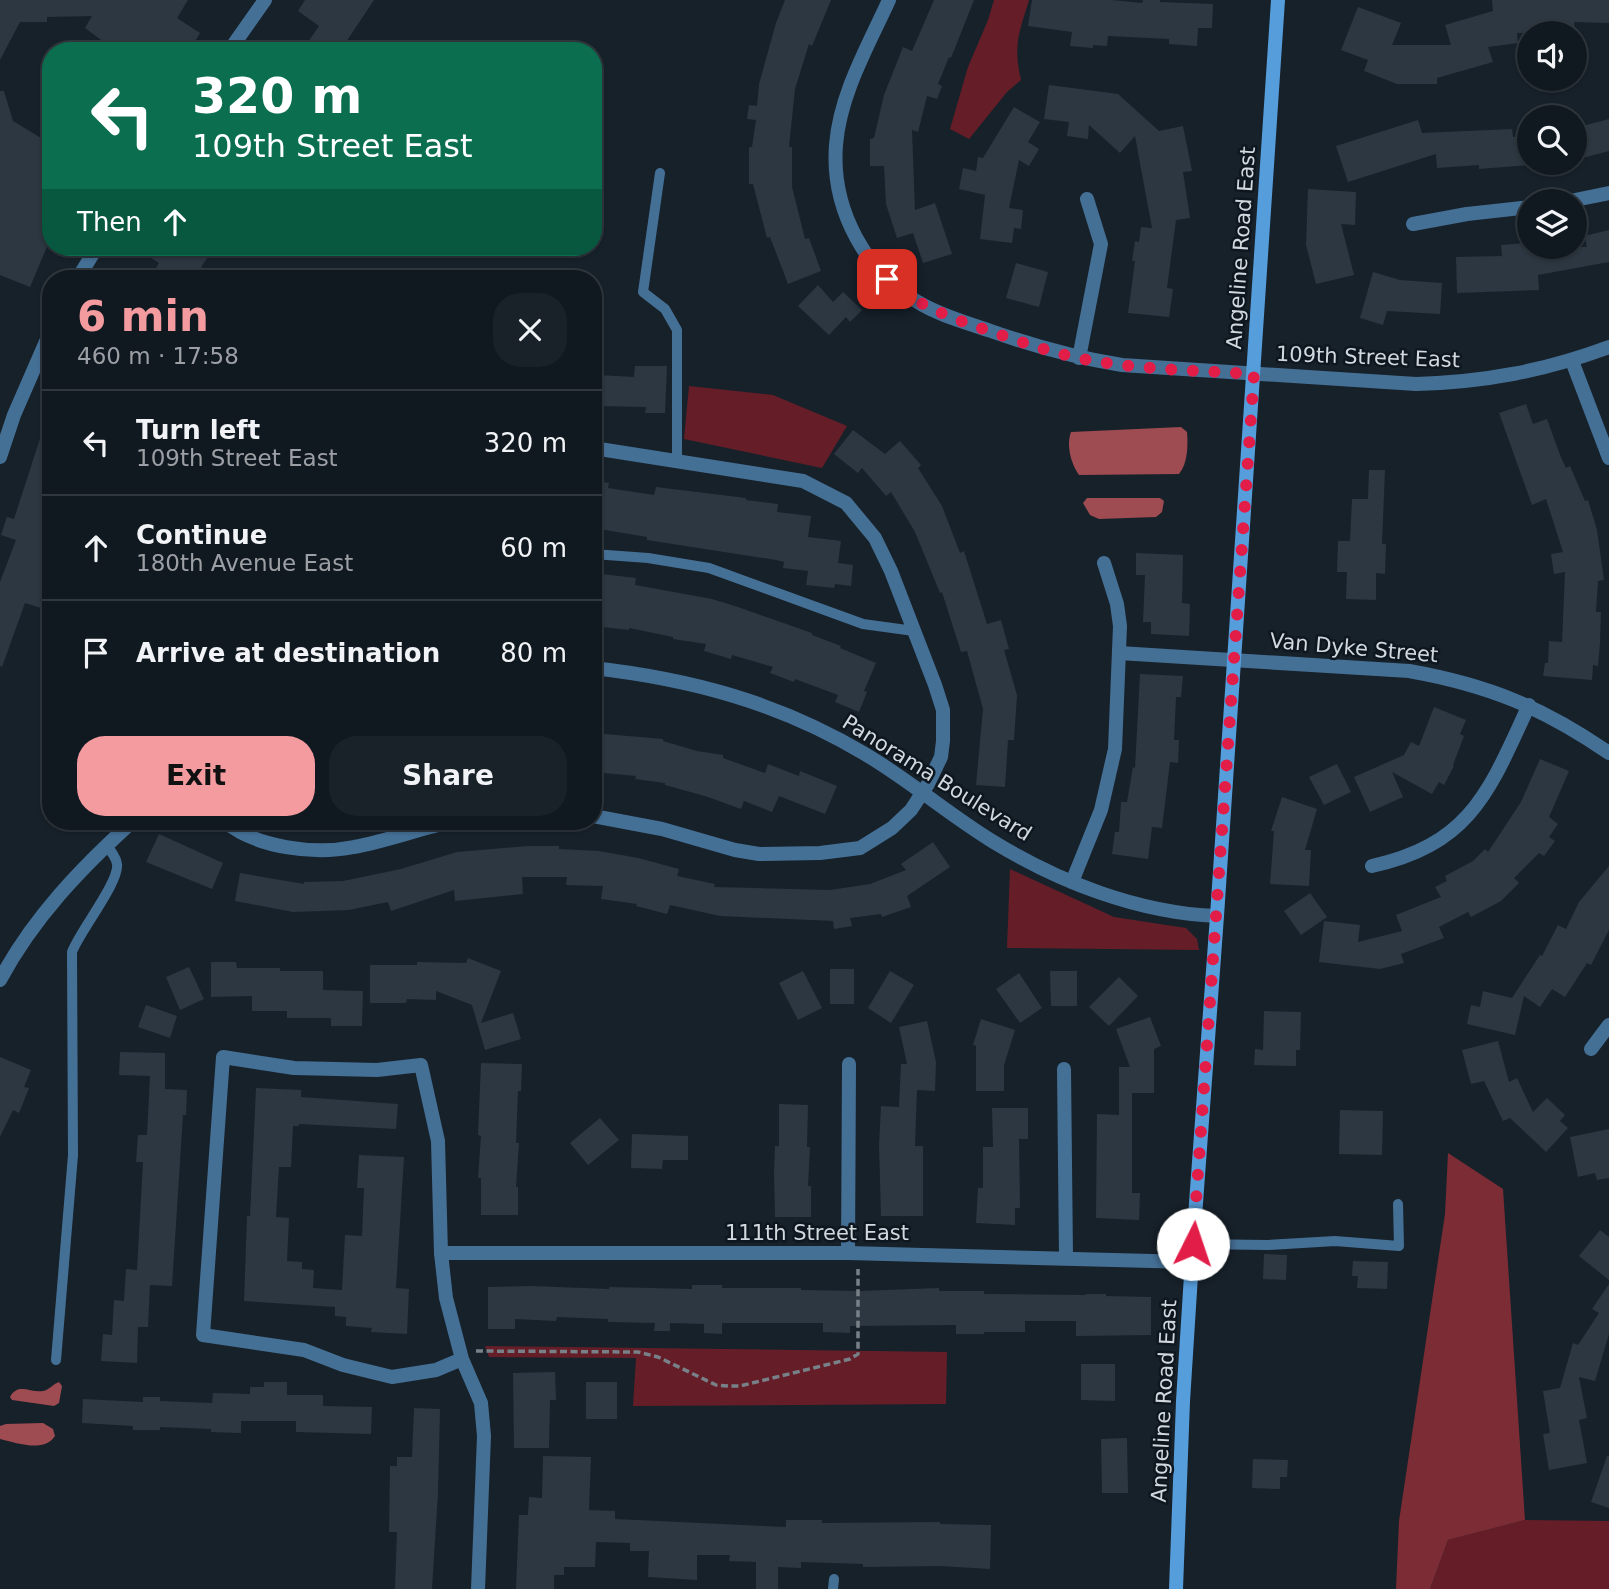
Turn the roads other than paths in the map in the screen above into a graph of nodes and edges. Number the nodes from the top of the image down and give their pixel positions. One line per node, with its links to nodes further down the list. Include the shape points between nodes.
1 (265, 0): 4 (street)
2 (889, 0): 13 (street, 109th Street East, via 855,76 836,145 840,197 858,242 887,279 924,306 1026,344)
3 (1278, 0): 15 (street, Angeline Road East)
4 (235, 42)
5 (660, 173): 19 (lane, via 643,292 665,309 677,330)
6 (1609, 193): 7 (street)
7 (1587, 198)
8 (1087, 199): 13 (street, via 1101,244)
9 (1517, 208): 10 (street)
10 (1413, 224)
11 (1609, 347): 14 (street, 109th Street East)
12 (42, 351): 17 (street)
13 (1079, 358): 15 (street, 109th Street East)
14 (1572, 361): 15 (street, 109th Street East, via 1503,378 1459,383); 18 (street)
15 (1254, 374): 24 (street, Angeline Road East)
16 (602, 449): 19 (street)
17 (0, 457)
18 (1609, 458)
19 (677, 460): 22 (street, via 803,481 846,503 875,538)
20 (602, 555): 22 (lane, via 709,568 863,624)
21 (1104, 563): 23 (street, via 1121,626)
22 (914, 631): 28 (street, via 943,710 941,757)
23 (1119, 653): 24 (street, Van Dyke Street); 35 (street, via 1110,774)
24 (1234, 659): 26 (street, Van Dyke Street, via 1409,671 1454,679); 36 (street, Angeline Road East)
25 (602, 669): 28 (street, Panorama Boulevard, via 723,691 774,708 863,752)
26 (1529, 705): 27 (street, Van Dyke Street); 34 (street, via 1493,783 1467,818 1427,848)
27 (1609, 753)
28 (922, 791): 29 (street, via 911,810 876,840 830,853 759,854); 35 (street, Panorama Boulevard, via 993,841)
29 (602, 818)
30 (123, 830): 33 (street)
31 (238, 830): 32 (street, via 270,843 325,850 353,848)
32 (421, 830)
33 (106, 845): 37 (street, via 48,906); 49 (lane, via 117,863 116,877 72,952 73,1155)
34 (1372, 866)
35 (1072, 882): 36 (street, Panorama Boulevard, via 1184,915)
36 (1217, 916): 43 (street, Angeline Road East)
37 (0, 980)
38 (1609, 1025): 39 (street)
39 (1591, 1049)
40 (849, 1065): 45 (street)
41 (1064, 1069): 46 (street)
42 (1398, 1204): 43 (lane, via 1399,1246 1335,1241)
43 (1193, 1244): 47 (street, Angeline Road East)
44 (441, 1253): 45 (street, 111th Street East); 48 (street, via 446,1298); 48 (street, via 438,1141 421,1065 377,1070 294,1068 223,1057 204,1335 304,1350 392,1377 436,1370)
45 (853, 1253): 46 (street, 111th Street East)
46 (1066, 1257): 47 (street, 111th Street East)
47 (1191, 1262): 51 (street, Angeline Road East)
48 (461, 1355): 50 (street, via 481,1403 484,1436)
49 (56, 1360)
50 (478, 1589)
51 (1176, 1589)

